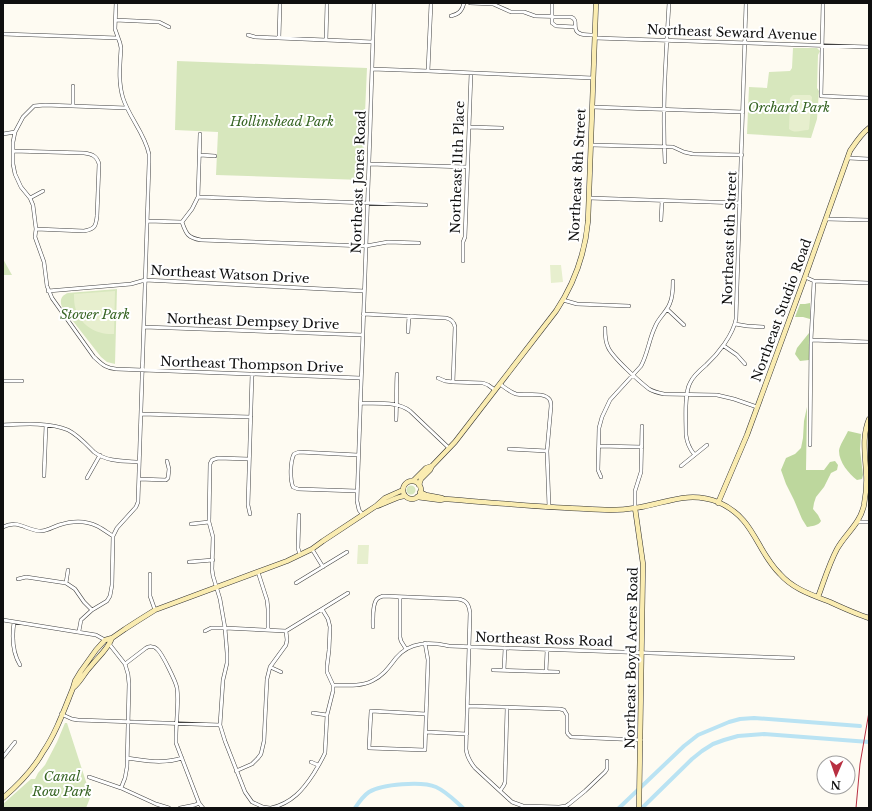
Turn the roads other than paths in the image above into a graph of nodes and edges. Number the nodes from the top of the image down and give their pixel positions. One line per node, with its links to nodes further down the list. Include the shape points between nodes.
1 (116, 3): 15 (street)
2 (280, 3): 22 (street)
3 (327, 3): 23 (street)
4 (374, 3): 25 (street, Northeast Jones Road)
5 (430, 3): 30 (street)
6 (464, 3): 14 (street, via 460,12)
7 (470, 3): 13 (street, via 493,4 511,12 524,12 535,16)
8 (552, 3): 13 (street)
9 (596, 3): 20 (main road, Northeast 8th Street)
10 (668, 3): 24 (street)
11 (746, 3): 26 (street, Northeast 6th Street)
12 (824, 3): 27 (street)
13 (552, 15): 17 (street, via 571,16 575,20); 17 (street, via 552,23 556,26)
14 (451, 16)
15 (115, 20): 16 (street, via 159,22); 21 (street)
16 (169, 27)
17 (575, 27): 20 (street, Northeast Seward Avenue, via 584,35)
18 (3, 34): 21 (street)
19 (248, 35): 22 (street)
20 (595, 36): 24 (street, Northeast Seward Avenue); 32 (main road, Northeast 8th Street)
21 (118, 38): 37 (street, via 121,48 120,88)
22 (279, 38): 23 (street)
23 (326, 40): 25 (street)
24 (667, 40): 26 (street, Northeast Seward Avenue); 38 (street)
25 (373, 42): 29 (street, Northeast Jones Road)
26 (745, 43): 27 (street, Northeast Seward Avenue); 39 (street, Northeast 6th Street)
27 (822, 45): 28 (street, Northeast Seward Avenue); 34 (street, via 821,96)
28 (869, 47)
29 (372, 69): 30 (street); 55 (street, Northeast Jones Road)
30 (428, 71): 31 (street)
31 (471, 73): 32 (street); 40 (street, Northeast 11th Place)
32 (593, 78): 36 (main road, Northeast 8th Street)
33 (73, 86): 35 (street)
34 (869, 98)
35 (73, 106): 37 (street); 43 (street, via 34,106 22,117)
36 (592, 107): 38 (street); 46 (main road, Northeast 8th Street)
37 (127, 108): 68 (street, via 145,142 148,154)
38 (664, 110): 39 (street); 47 (street)
39 (743, 112): 50 (street, Northeast 6th Street)
40 (469, 127): 41 (street); 56 (street, Northeast 11th Place)
41 (502, 128)
42 (869, 128): 52 (main road, Northeast Studio Road, via 857,140)
43 (15, 132): 44 (street); 48 (street)
44 (3, 134)
45 (200, 134): 49 (street)
46 (591, 145): 47 (street); 60 (main road, Northeast 8th Street)
47 (664, 147): 50 (street, via 673,147 693,154); 54 (street)
48 (13, 151): 59 (street, via 15,174); 70 (street, via 89,154 96,158 99,164 97,216 94,227 84,231)
49 (200, 155): 51 (street); 58 (street)
50 (742, 155): 63 (street, Northeast 6th Street)
51 (215, 156)
52 (848, 158): 53 (street); 65 (main road, Northeast Studio Road)
53 (869, 158)
54 (665, 162)
55 (369, 164): 56 (street); 62 (street, Northeast Jones Road)
56 (467, 167): 73 (street, Northeast 11th Place)
57 (43, 191): 59 (street)
58 (198, 197): 62 (street); 69 (street)
59 (30, 198): 70 (street)
60 (589, 198): 61 (street); 81 (main road, Northeast 8th Street, via 585,246)
61 (662, 201): 63 (street); 66 (street)
62 (367, 203): 64 (street); 72 (street, Northeast Jones Road)
63 (740, 203): 86 (street, Northeast 6th Street)
64 (426, 205)
65 (826, 218): 67 (street); 74 (main road, Northeast Studio Road)
66 (661, 220)
67 (869, 220)
68 (147, 221): 69 (street); 75 (street)
69 (182, 222): 72 (street, via 188,236 201,240)
70 (36, 229): 79 (street, via 36,241 44,262)
71 (419, 243): 72 (street, via 388,242)
72 (366, 246): 80 (street, Northeast Jones Road)
73 (463, 261)
74 (805, 278): 77 (street); 111 (main road, Northeast Studio Road)
75 (145, 280): 79 (street, Northeast Watson Drive, via 131,284); 80 (street, Northeast Watson Drive); 88 (street)
76 (673, 281): 83 (street, via 672,298)
77 (814, 281): 78 (street); 93 (street)
78 (869, 283)
79 (48, 290): 97 (street, Northeast Thompson Drive, via 102,365 109,368)
80 (364, 291): 84 (street, Northeast Jones Road)
81 (564, 300): 82 (street, via 577,304); 106 (main road, Northeast 8th Street)
82 (629, 306)
83 (667, 309): 87 (street); 100 (street, via 654,327 645,359)
84 (363, 314): 85 (street); 92 (street, Northeast Jones Road)
85 (409, 316): 91 (street); 105 (street, via 446,318 454,322)
86 (735, 324): 89 (street); 95 (street, Northeast 6th Street)
87 (684, 325)
88 (144, 327): 92 (street, Northeast Dempsey Drive); 97 (street)
89 (763, 327)
90 (605, 328): 100 (street, via 610,351)
91 (408, 332)
92 (362, 334): 101 (street, Northeast Jones Road)
93 (811, 340): 94 (street); 120 (street)
94 (869, 342)
95 (724, 346): 96 (street); 108 (street, Northeast 6th Street, via 693,377)
96 (745, 364)
97 (142, 370): 98 (street, Northeast Thompson Drive); 112 (street)
98 (252, 374): 101 (street, Northeast Thompson Drive); 113 (street)
99 (396, 374): 110 (street)
100 (633, 375): 108 (street, via 658,393); 121 (street, via 610,400 603,413)
101 (362, 378): 109 (street, Northeast Jones Road)
102 (438, 378): 105 (street)
103 (3, 381): 104 (street)
104 (22, 381)
105 (453, 382): 107 (street, via 483,383)
106 (500, 384): 107 (main road, Northeast 8th Street); 125 (street, via 517,394 540,395 550,400)
107 (495, 390): 123 (main road, Northeast 8th Street)
108 (687, 394): 111 (street, via 726,396); 126 (street, Northeast 6th Street, via 686,441)
109 (361, 403): 110 (street); 127 (street, Northeast Jones Road)
110 (397, 405): 114 (street); 123 (street, via 410,411)
111 (757, 407): 146 (main road, Northeast Studio Road)
112 (140, 414): 113 (street); 131 (street)
113 (251, 418): 129 (street)
114 (396, 420)
115 (869, 420): 154 (main road, via 864,442 866,494)
116 (3, 425): 117 (street)
117 (46, 425): 128 (street, via 60,427 75,434); 134 (street)
118 (642, 426): 122 (street)
119 (707, 445): 126 (street)
120 (810, 445)
121 (599, 446): 122 (street); 135 (street, via 598,470)
122 (642, 447): 149 (street)
123 (449, 448): 132 (main road, Northeast 8th Street)
124 (509, 449): 125 (street)
125 (547, 451): 148 (street)
126 (694, 454): 133 (street)
127 (358, 455): 141 (street, Northeast Jones Road); 141 (street, via 299,452 294,454 291,482 293,487 298,489)
128 (100, 456): 131 (street); 136 (street)
129 (249, 459): 150 (street); 153 (street, via 212,460)
130 (167, 461): 137 (street, via 169,469 166,480)
131 (139, 462): 137 (street)
132 (432, 466): 138 (main road, Northeast 8th Street, via 426,468); 139 (main road, Northeast 8th Street)
133 (681, 466)
134 (44, 476)
135 (601, 477)
136 (87, 478)
137 (138, 479): 158 (street, via 136,507 116,528)
138 (413, 481): 139 (main road); 140 (main road, via 405,484)
139 (419, 485): 142 (main road)
140 (403, 490): 143 (main road); 147 (main road, via 385,498)
141 (357, 491): 152 (street, Northeast Jones Road, via 358,506)
142 (420, 492): 144 (main road); 145 (main road)
143 (405, 496): 144 (main road, via 412,499); 147 (main road)
144 (417, 497): 145 (main road)
145 (445, 499): 148 (main road)
146 (718, 503): 149 (main road, via 688,497); 174 (main road, via 739,515 754,534 768,560 784,578)
147 (376, 506): 152 (main road)
148 (549, 507): 149 (main road, via 606,510)
149 (635, 508): 195 (main road, Northeast Boyd Acres Road, via 643,564)
150 (250, 514)
151 (299, 515): 161 (street)
152 (363, 515): 159 (main road)
153 (209, 522): 156 (street); 162 (street, via 213,537)
154 (857, 522): 155 (street); 174 (main road, via 838,548)
155 (869, 522)
156 (191, 524)
157 (3, 528): 158 (street, via 13,524 45,531 78,521 89,523)
158 (113, 536): 176 (street, via 110,596 107,602)
159 (312, 548): 161 (main road); 164 (street)
160 (347, 552): 164 (street)
161 (300, 555): 166 (main road)
162 (213, 560): 163 (street); 171 (street)
163 (189, 562)
164 (323, 567): 170 (street)
165 (68, 570): 169 (street)
166 (258, 572): 171 (main road); 184 (street, via 267,600)
167 (150, 574): 177 (street, via 150,596)
168 (18, 579): 169 (street, via 26,577)
169 (66, 583): 176 (street, via 75,589)
170 (296, 583)
171 (216, 587): 177 (main road); 182 (street)
172 (348, 592): 175 (street)
173 (400, 597): 181 (street, via 378,598 374,607); 191 (street, via 458,599 467,602 470,608); 193 (street, via 400,636)
174 (818, 598): 178 (main road)
175 (322, 609): 185 (street); 205 (street, via 330,627 327,672)
176 (92, 610): 186 (street, via 81,620)
177 (155, 610): 187 (main road)
178 (869, 618)
179 (3, 620): 180 (street)
180 (14, 622): 186 (street); 198 (street, via 13,641)
181 (373, 627)
182 (225, 628): 183 (street); 184 (street); 215 (street, via 227,663 223,680)
183 (205, 630)
184 (268, 630): 185 (street)
185 (286, 631): 199 (street, via 286,645)
186 (79, 632): 188 (street, via 96,635)
187 (112, 638): 188 (main road); 190 (main road)
188 (105, 640): 190 (main road); 206 (main road, via 81,671 75,681)
189 (425, 643): 191 (street, Northeast Ross Road); 193 (street, Northeast Ross Road); 211 (street, via 428,660)
190 (110, 645): 197 (street); 206 (main road)
191 (469, 647): 192 (street, Northeast Ross Road); 207 (street)
192 (505, 648): 194 (street, Northeast Ross Road); 201 (street)
193 (406, 649): 205 (street, Northeast Ross Road, via 385,672 372,681 354,685)
194 (547, 650): 195 (street, Northeast Ross Road); 203 (street)
195 (642, 653): 196 (street, Northeast Ross Road); 218 (main road, Northeast Boyd Acres Road)
196 (793, 658)
197 (125, 664): 213 (street, via 129,684); 214 (street, via 148,647 158,650 176,684)
198 (20, 665)
199 (270, 667): 202 (street); 226 (street, via 261,754 252,764)
200 (493, 670): 201 (street)
201 (504, 670): 203 (street)
202 (281, 672)
203 (546, 672): 204 (street)
204 (558, 672)
205 (333, 685): 212 (street)
206 (75, 687): 210 (main road)
207 (468, 706): 208 (street); 217 (street)
208 (507, 708): 218 (street, via 564,710 567,715 568,734 573,738); 229 (street, via 505,782)
209 (313, 713): 212 (street)
210 (62, 714): 213 (street, via 78,720); 230 (main road, via 40,758)
211 (426, 714): 216 (street); 216 (street, via 371,711 369,748 425,750)
212 (327, 715): 225 (street, via 325,753)
213 (128, 722): 214 (street); 221 (street)
214 (176, 724): 215 (street); 222 (street, via 176,742)
215 (220, 725): 226 (street)
216 (426, 732): 217 (street)
217 (467, 734): 229 (street, via 466,749 470,762)
218 (641, 740): 232 (main road, Northeast Boyd Acres Road)
219 (15, 742): 220 (street)
220 (3, 757)
221 (127, 758): 222 (street, via 160,762); 228 (street)
222 (182, 758): 231 (street)
223 (607, 761): 229 (street, via 605,772 566,806 518,804)
224 (311, 762): 225 (street)
225 (318, 765): 236 (street, via 296,795 280,806)
226 (236, 771): 236 (street, via 252,802)
227 (89, 777): 228 (street)
228 (122, 788): 233 (street)
229 (500, 791)
230 (3, 798)
231 (199, 803): 234 (street); 235 (street)
232 (639, 806)
233 (169, 808)
234 (180, 808)
235 (203, 808)
236 (271, 808)

